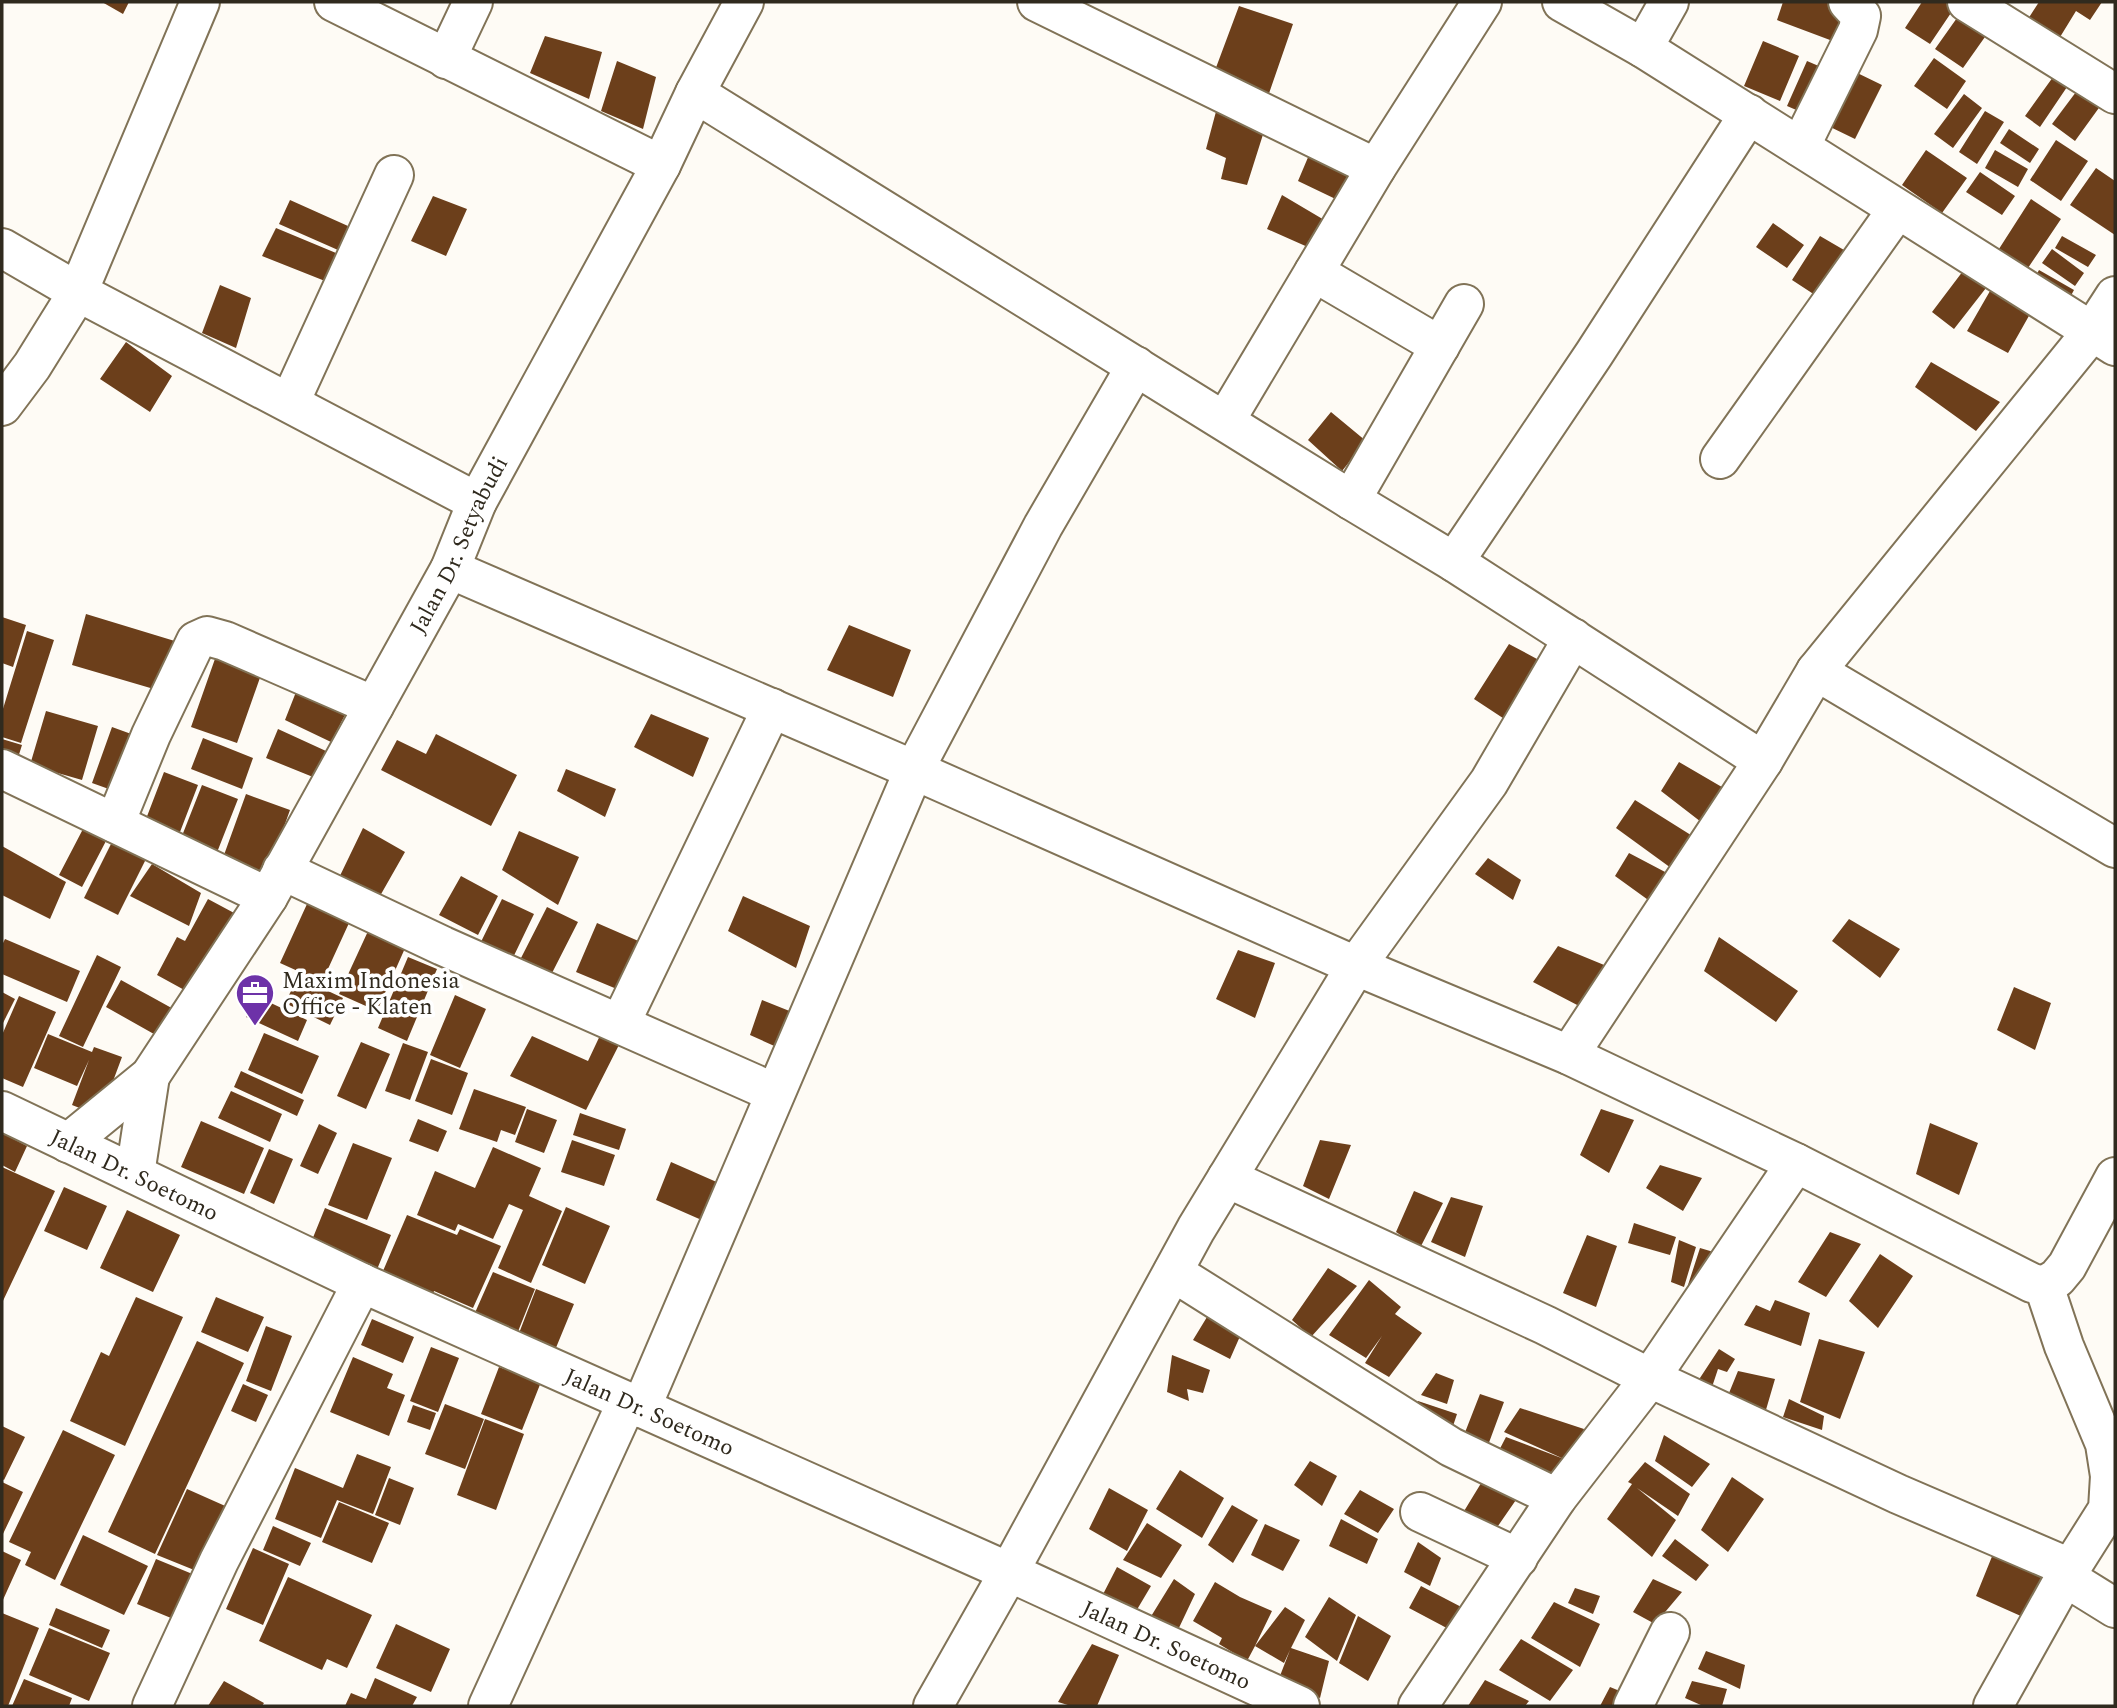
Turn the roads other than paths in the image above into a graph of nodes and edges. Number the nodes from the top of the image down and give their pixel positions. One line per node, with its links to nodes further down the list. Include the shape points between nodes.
1 (200, 2): 23 (street)
2 (334, 2): 12 (street)
3 (473, 2): 12 (street)
4 (744, 2): 13 (street, Jalan Dr. Setyabudi)
5 (1037, 2): 18 (street)
6 (1482, 2): 18 (street)
7 (1562, 2): 11 (street)
8 (1669, 2): 11 (street)
9 (1848, 2): 16 (street, via 1861,16 1858,30)
10 (1967, 2): 14 (street)
11 (1643, 48): 15 (street)
12 (446, 59): 17 (street)
13 (695, 93): 17 (street, Jalan Dr. Setyabudi); 28 (street)
14 (2115, 94)
15 (1749, 114): 16 (street); 35 (street)
16 (1800, 147): 20 (street)
17 (661, 165): 34 (street, Jalan Dr. Setyabudi)
18 (1376, 168): 22 (street)
19 (394, 176): 29 (street)
20 (1896, 210): 26 (street); 32 (street)
21 (2, 248): 23 (street)
22 (1314, 272): 27 (street); 31 (street)
23 (78, 292): 29 (street); 30 (street)
24 (2115, 296): 26 (street)
25 (1464, 304): 27 (street)
26 (2103, 339): 38 (street)
27 (1440, 346): 33 (street)
28 (1136, 366): 31 (street); 43 (street, via 1043,526)
29 (290, 402): 34 (street)
30 (2, 405)
31 (1225, 421): 33 (street)
32 (1720, 458)
33 (1351, 500): 35 (street)
34 (477, 502): 36 (street, Jalan Dr. Setyabudi)
35 (1454, 562): 37 (street)
36 (450, 569): 39 (street, Jalan Dr. Setyabudi); 40 (street)
37 (1573, 638): 41 (street); 47 (street, via 1489,782)
38 (1816, 671): 41 (street); 45 (street)
39 (374, 706): 44 (street, via 225,641 207,636 195,641); 46 (street, Jalan Dr. Setyabudi)
40 (772, 708): 43 (street); 48 (street)
41 (1763, 761): 49 (street)
42 (2, 769): 44 (street)
43 (914, 770): 47 (street); 51 (street)
44 (115, 823): 46 (street)
45 (2115, 848)
46 (275, 884): 48 (street, via 443,946); 50 (street, Jalan Dr. Setyabudi)
47 (1356, 965): 49 (street); 57 (street)
48 (620, 1024): 51 (street)
49 (1569, 1055): 54 (street)
50 (150, 1076): 53 (street, Jalan Dr. Setyabudi); 55 (street, Jalan Dr. Setyabudi)
51 (775, 1093): 62 (street)
52 (2, 1111): 53 (street, Jalan Dr. Soetomo)
53 (68, 1143): 55 (street, Jalan Dr. Soetomo)
54 (1796, 1163): 60 (street); 61 (street)
55 (135, 1174): 59 (street, Jalan Dr. Soetomo)
56 (2115, 1177): 60 (street, via 2067,1266)
57 (1227, 1178): 58 (street); 61 (street)
58 (1173, 1272): 63 (street, via 1451,1447); 66 (street)
59 (362, 1283): 62 (street, Jalan Dr. Soetomo); 70 (street, via 219,1561)
60 (2044, 1286): 67 (street, via 2105,1444 2110,1476 2108,1510)
61 (1650, 1378): 63 (street); 67 (street)
62 (634, 1405): 66 (street, Jalan Dr. Soetomo); 71 (street)
63 (1557, 1498): 65 (street)
64 (1420, 1512): 65 (street)
65 (1518, 1558): 74 (street)
66 (1009, 1572): 72 (street); 73 (street, Jalan Dr. Soetomo)
67 (2068, 1573): 68 (street); 76 (street)
68 (2115, 1608)
69 (1670, 1632): 75 (street)
70 (152, 1706)
71 (488, 1706)
72 (933, 1706)
73 (1300, 1706)
74 (1418, 1706)
75 (1633, 1706)
76 (1993, 1706)

